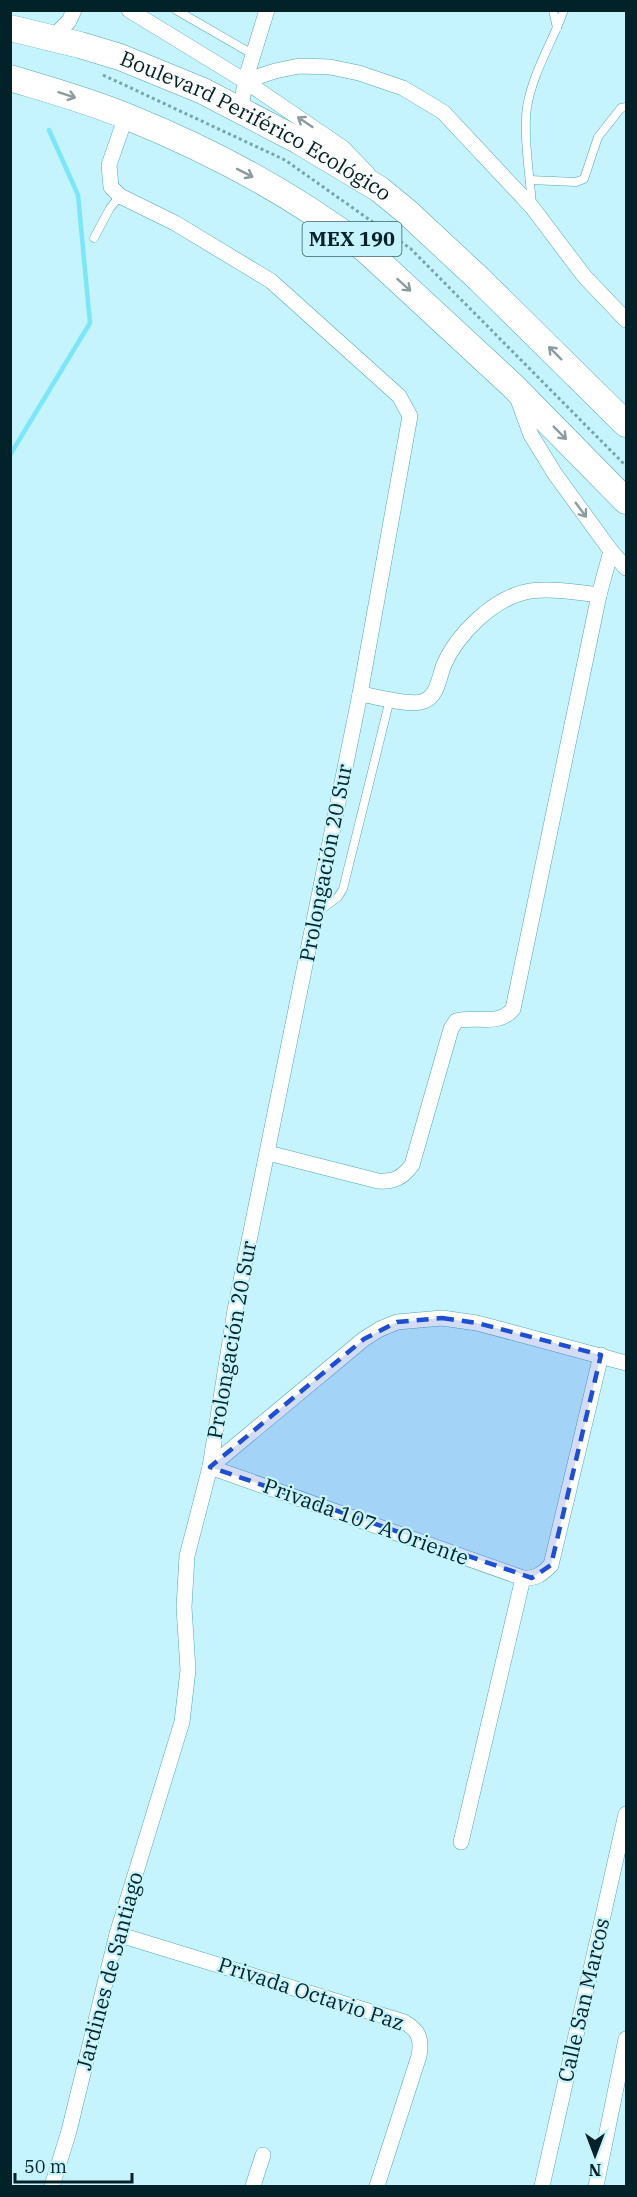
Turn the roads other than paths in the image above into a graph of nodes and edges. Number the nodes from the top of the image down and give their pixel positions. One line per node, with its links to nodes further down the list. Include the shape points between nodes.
1 (74, 10): 9 (street)
2 (129, 10): 12 (street)
3 (176, 10): 10 (lane)
4 (267, 10): 10 (street)
5 (553, 10): 8 (lane)
6 (564, 10): 8 (lane)
7 (10, 28): 9 (highway, Boulevard Periférico Ecológico / MEX 190)
8 (557, 29): 16 (lane, via 542,58 527,107)
9 (53, 38): 14 (highway, Boulevard Periférico Ecológico / MEX 190, via 120,57)
10 (254, 55): 12 (street)
11 (10, 78): 15 (highway, Boulevard Periférico Ecológico / MEX 190, one-way to 15)
12 (245, 81): 14 (street); 17 (street, one-way to 12, via 343,148); 19 (street, via 299,66 330,67 403,88 442,112)
13 (627, 107): 16 (lane, via 621,108 598,137 584,179)
14 (242, 111): 17 (highway, Boulevard Periférico Ecológico / MEX 190)
15 (126, 116): 18 (street, via 109,165 111,187); 22 (highway, Boulevard Periférico Ecológico / MEX 190, one-way to 22, via 281,192 340,230)
16 (530, 180): 19 (lane)
17 (379, 189): 23 (highway, Boulevard Periférico Ecológico / MEX 190, one-way to 17, via 479,279)
18 (120, 196): 20 (lane); 28 (street, Prolongación 20 Sur, via 175,223 271,281 406,406 410,416)
19 (532, 207): 21 (street, via 584,276)
20 (94, 238)
21 (627, 320)
22 (513, 386): 24 (highway, Boulevard Periférico Ecológico / MEX 190, one-way to 24); 25 (street, one-way to 25, via 531,435)
23 (627, 424)
24 (627, 501)
25 (611, 551): 26 (street); 27 (street)
26 (627, 568)
27 (599, 594): 29 (street, via 530,591 513,596 462,634 427,700 420,703); 31 (street, via 513,1009 500,1020 456,1021 412,1165 399,1178 378,1181)
28 (360, 694): 29 (street); 30 (street, Prolongación 20 Sur)
29 (390, 699): 30 (lane, via 342,889 338,897)
30 (316, 913): 31 (street, Prolongación 20 Sur)
31 (268, 1153): 34 (street, Prolongación 20 Sur, via 235,1310)
32 (601, 1355): 33 (street); 34 (street, via 467,1322 442,1318 397,1322 364,1339); 35 (street, via 551,1565 541,1576)
33 (627, 1363)
34 (210, 1467): 35 (street, Privada 107 A Oriente); 36 (street, Prolongación 20 Sur, via 187,1556 184,1607 188,1670 182,1722)
35 (523, 1578): 38 (street)
36 (172, 1757): 40 (street, Jardines de Santiago)
37 (627, 1814): 39 (street, Calle San Marcos)
38 (461, 1842)
39 (623, 1849): 47 (street, Calle San Marcos)
40 (117, 1934): 44 (street, Jardines de Santiago); 46 (street, Privada Octavio Paz, via 413,2027 420,2038 419,2056)
41 (627, 2039): 42 (street)
42 (621, 2087): 48 (street)
43 (263, 2155): 45 (street)
44 (52, 2187)
45 (253, 2187)
46 (377, 2187)
47 (542, 2187)
48 (596, 2187)

